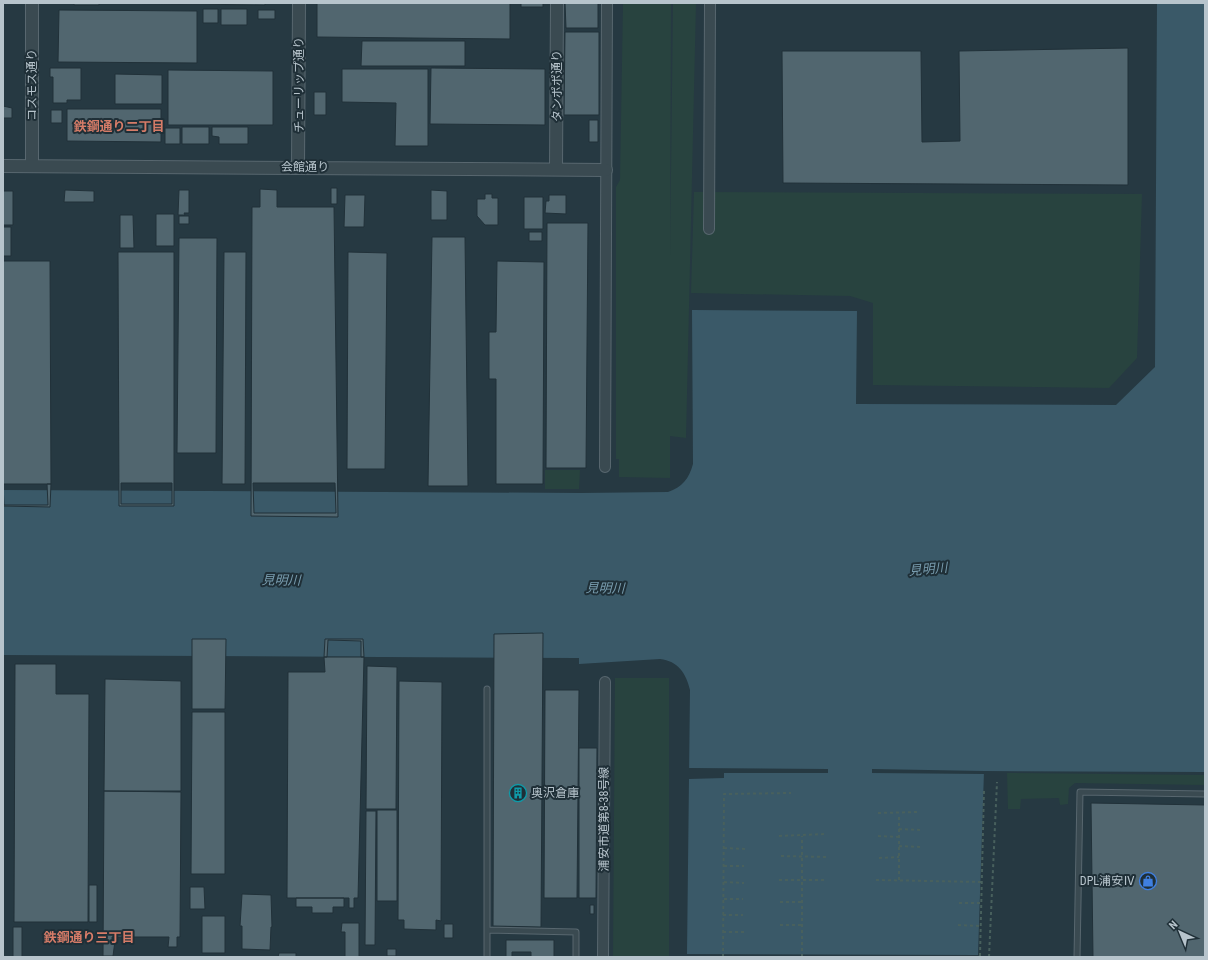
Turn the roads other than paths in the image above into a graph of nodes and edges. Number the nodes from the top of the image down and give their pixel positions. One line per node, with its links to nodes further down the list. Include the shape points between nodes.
1 (32, 3): 7 (street, コスモス通り)
2 (299, 3): 8 (street, チューリップ通り)
3 (557, 3): 9 (street, タンポポ通り)
4 (607, 3): 10 (street)
5 (710, 3): 11 (street)
6 (3, 166): 7 (street, 会館通り)
7 (32, 166): 8 (street, 会館通り)
8 (298, 167): 9 (street, 会館通り)
9 (556, 168): 10 (street, 会館通り)
10 (606, 170): 12 (street)
11 (709, 229)
12 (605, 467)
13 (605, 682): 19 (street, 浦安市道第8-38号線)
14 (487, 689): 16 (lane)
15 (1205, 794): 20 (lane, via 1080,792)
16 (487, 930): 17 (lane); 18 (lane, via 576,932)
17 (487, 957)
18 (576, 957)
19 (603, 957)
20 (1077, 957)

